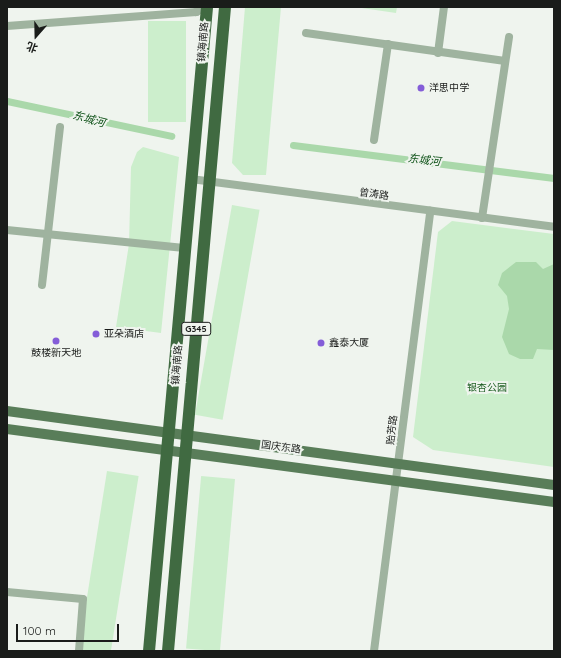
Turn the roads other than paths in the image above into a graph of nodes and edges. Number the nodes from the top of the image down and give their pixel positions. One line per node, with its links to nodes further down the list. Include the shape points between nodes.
1 (206, 7): 4 (street, via 196,12); 12 (highway, 镇海南路 / G345)
2 (224, 7): 13 (highway, 镇海南路 / G345)
3 (444, 7): 8 (street)
4 (7, 26)
5 (306, 33): 7 (street)
6 (509, 37): 9 (street)
7 (388, 44): 8 (street); 11 (street)
8 (438, 53): 9 (street)
9 (505, 61): 15 (street)
10 (60, 127): 18 (street)
11 (374, 140)
12 (191, 179): 13 (street, 曾涛路); 19 (highway, 镇海南路 / G345)
13 (210, 182): 14 (street, 曾涛路); 24 (highway, 镇海南路 / G345)
14 (430, 211): 15 (street, 曾涛路); 27 (street, 贻芳路)
15 (482, 218): 16 (street, 曾涛路)
16 (554, 227)
17 (7, 230): 18 (street)
18 (49, 234): 19 (street); 20 (street)
19 (184, 248): 23 (highway, 镇海南路 / G345)
20 (42, 285)
21 (7, 411): 23 (main road, 国庆东路)
22 (7, 429): 25 (main road, 国庆东路)
23 (170, 431): 24 (main road, 国庆东路); 25 (highway, 镇海南路 / G345)
24 (186, 434): 26 (highway, 镇海南路 / G345); 27 (main road, 国庆东路)
25 (169, 450): 26 (main road, 国庆东路); 33 (highway, 镇海南路 / G345)
26 (184, 452): 28 (main road, 国庆东路); 34 (highway, 镇海南路 / G345)
27 (398, 463): 28 (street, 贻芳路); 29 (main road, 国庆东路)
28 (396, 481): 30 (main road, 国庆东路); 35 (street, 贻芳路)
29 (554, 485)
30 (554, 502)
31 (7, 592): 32 (street, via 83,600)
32 (80, 651)
33 (149, 651)
34 (168, 651)
35 (374, 651)

